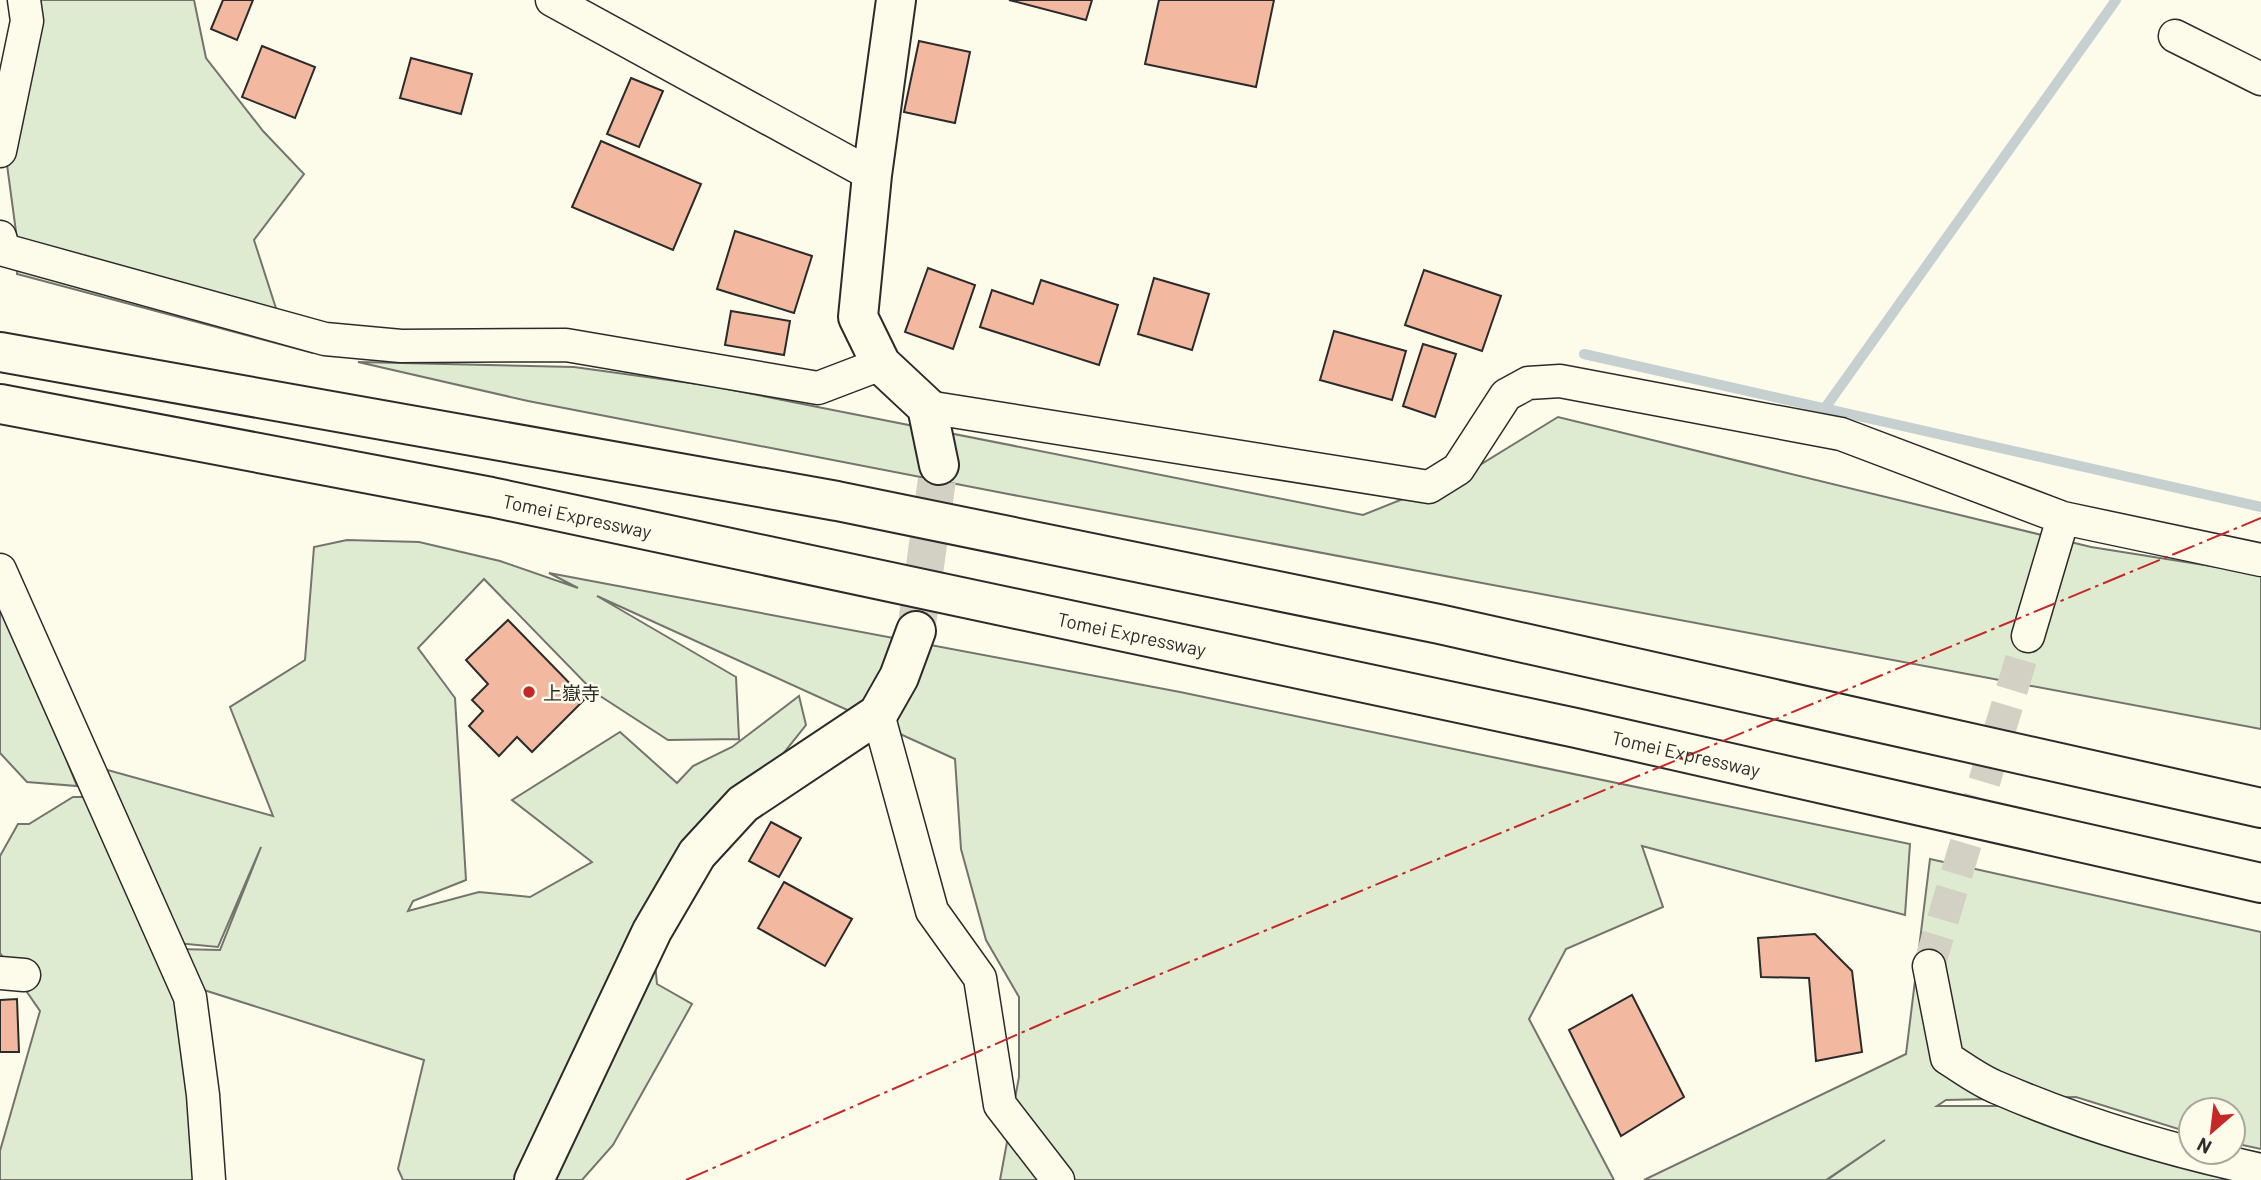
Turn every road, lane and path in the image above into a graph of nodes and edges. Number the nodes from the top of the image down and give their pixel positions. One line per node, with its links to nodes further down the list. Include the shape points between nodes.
1 (24, 0): 6 (street, via 27,21)
2 (552, 0): 7 (street)
3 (896, 0): 7 (main road)
4 (2175, 36): 5 (street)
5 (2261, 79)
6 (0, 151)
7 (872, 175): 10 (main road, via 858,317)
8 (1, 258): 10 (street, via 325,339 401,346 566,345 818,388)
9 (0, 352): 20 (main road, via 837,501 1439,624)
10 (881, 364): 12 (main road)
11 (0, 404): 21 (main road, Tomei Expressway, via 491,497 1562,725)
12 (927, 407): 13 (main road); 14 (street, via 1429,487 1458,469 1506,395 1528,383 1560,381 1841,434)
13 (939, 465)
14 (2063, 518): 15 (street); 18 (street)
15 (2260, 557)
16 (0, 570): 24 (street, via 190,997)
17 (916, 631): 19 (main road, via 899,677)
18 (2028, 636)
19 (878, 714): 25 (main road, via 743,804 697,854 652,931); 26 (street, via 932,911 980,978 1000,1105)
20 (2261, 807)
21 (2261, 883)
22 (1929, 966): 23 (street, via 1947,1058 1995,1088 2104,1126)
23 (2261, 1170)
24 (209, 1180)
25 (534, 1180)
26 (1058, 1180)

